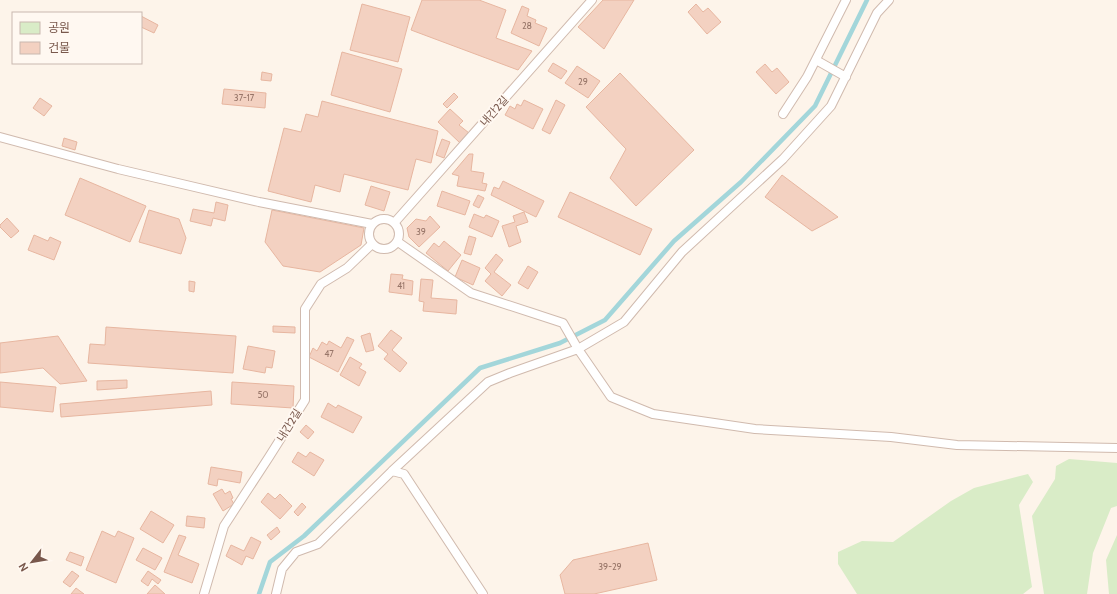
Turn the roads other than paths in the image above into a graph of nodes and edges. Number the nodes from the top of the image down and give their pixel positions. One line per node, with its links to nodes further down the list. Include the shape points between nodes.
1 (592, 0): 8 (lane, 내간2길)
2 (846, 0): 4 (lane)
3 (889, 0): 5 (lane, via 877,13)
4 (816, 60): 5 (lane); 6 (lane)
5 (846, 77): 12 (lane, via 831,106 783,159 682,252 624,322)
6 (783, 114)
7 (0, 137): 9 (lane, via 118,169 260,202)
8 (395, 222): 9 (lane, via 383,219); 10 (lane, via 399,232)
9 (372, 224): 11 (lane, via 368,234)
10 (398, 242): 11 (lane, via 388,249 377,248); 12 (lane, via 471,293 563,323)
11 (372, 244): 15 (lane, 내간2길, via 347,268 321,284 306,308 305,400 224,526)
12 (578, 349): 13 (lane, via 611,397 653,414 755,429 891,437 957,445); 14 (lane, via 488,382)
13 (1117, 448)
14 (392, 471): 16 (lane, via 318,544 296,552 282,569); 17 (lane, via 404,474)
15 (204, 594)
16 (276, 594)
17 (483, 594)

